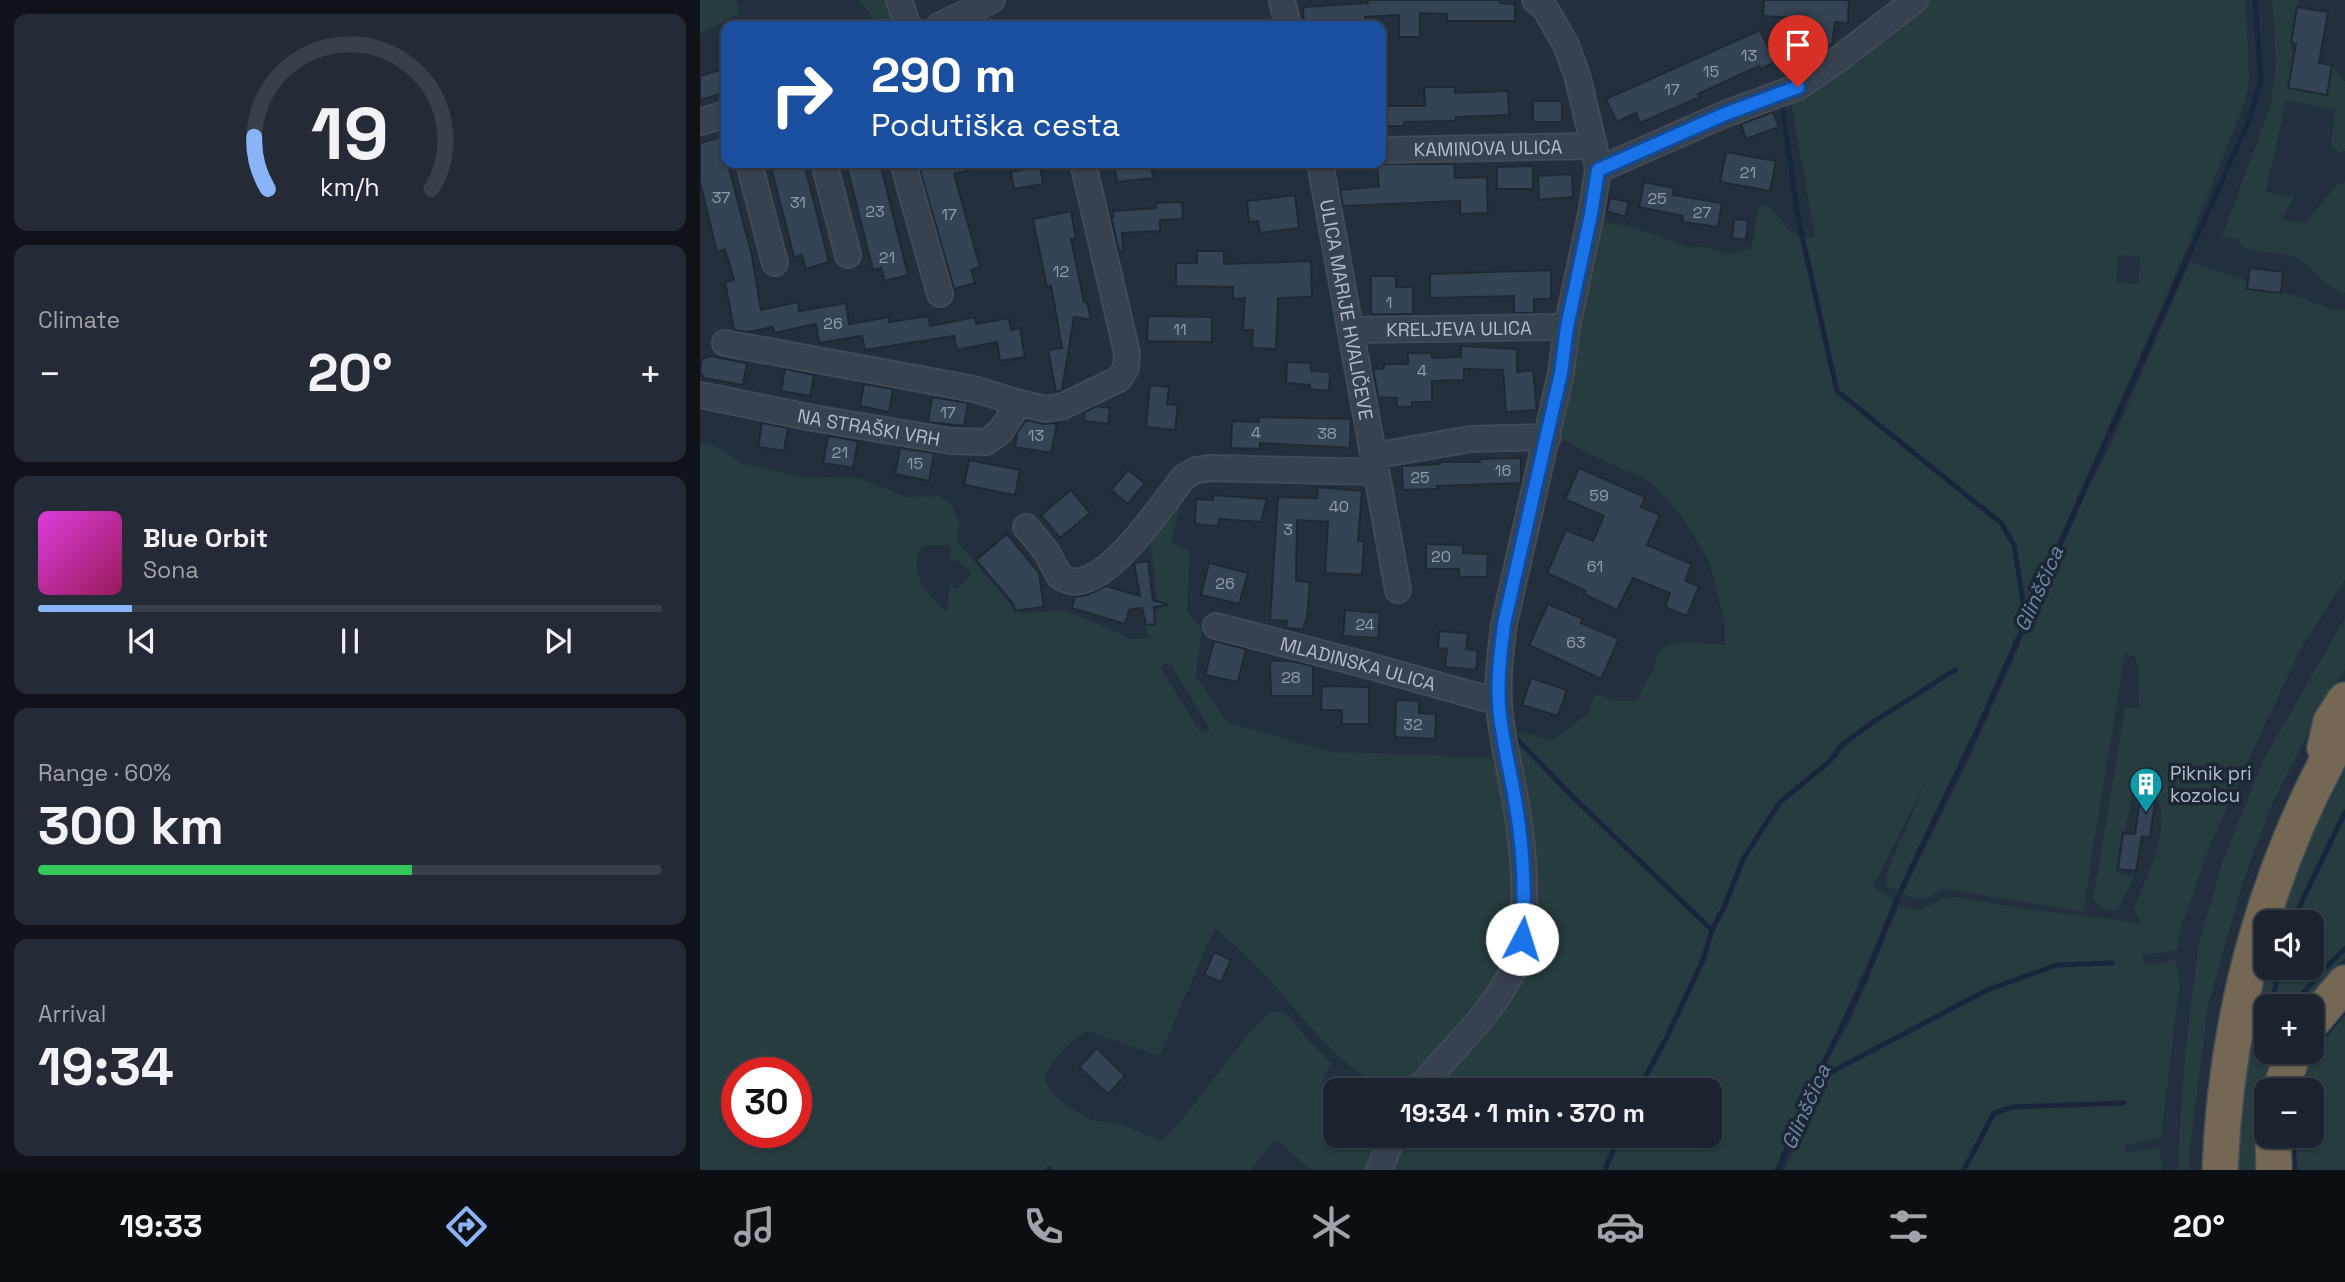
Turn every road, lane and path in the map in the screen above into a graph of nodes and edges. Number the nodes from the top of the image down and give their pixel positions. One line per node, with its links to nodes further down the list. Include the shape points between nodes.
1 (899, 0): 6 (street)
2 (1282, 0): 8 (street)
3 (1535, 0): 12 (street, via 1566,45)
4 (1915, 0): 12 (street, via 1798,87)
5 (984, 2): 7 (street)
6 (906, 21)
7 (948, 21)
8 (1287, 21)
9 (721, 116): 10 (street)
10 (700, 122)
11 (1386, 150): 12 (street, KAMINOVA ULICA)
12 (1596, 158): 21 (street, via 1591,214)
13 (750, 168): 19 (street)
14 (825, 168): 18 (street)
15 (904, 168): 20 (street)
16 (1084, 168): 25 (street, via 1118,307 1126,368 1119,379 1063,406 1046,409)
17 (1321, 168): 22 (street, ULICA MARIJE HVALIČEVE)
18 (848, 255)
19 (775, 263)
20 (940, 294)
21 (1567, 327): 22 (street, KRELJEVA ULICA); 26 (street)
22 (1352, 330): 27 (street, ULICA MARIJE HVALIČEVE)
23 (725, 343): 25 (street, via 974,389)
24 (700, 394): 25 (street, NA STRAŠKI VRH, via 962,442 986,442 1000,432)
25 (1019, 403)
26 (1548, 437): 27 (street, via 1471,439); 32 (street, via 1504,624)
27 (1374, 464): 28 (street, via 1196,470 1184,477 1107,569 1082,581 1060,578); 29 (street, ULICA MARIJE HVALIČEVE)
28 (1026, 527)
29 (1398, 590)
30 (1216, 626): 32 (street, MLADINSKA ULICA)
31 (2345, 700): 34 (highway, via 2331,722)
32 (1498, 702): 37 (street, via 1523,863 1522,939 1515,966 1498,995)
33 (2345, 729): 34 (highway)
34 (2323, 769): 41 (highway, via 2283,857 2253,951 2232,1048)
35 (2345, 983): 36 (highway)
36 (2324, 1008)
37 (1428, 1078)
38 (1388, 1148): 40 (street)
39 (2273, 1148): 42 (highway)
40 (1379, 1170)
41 (2220, 1170)
42 (2274, 1170)

